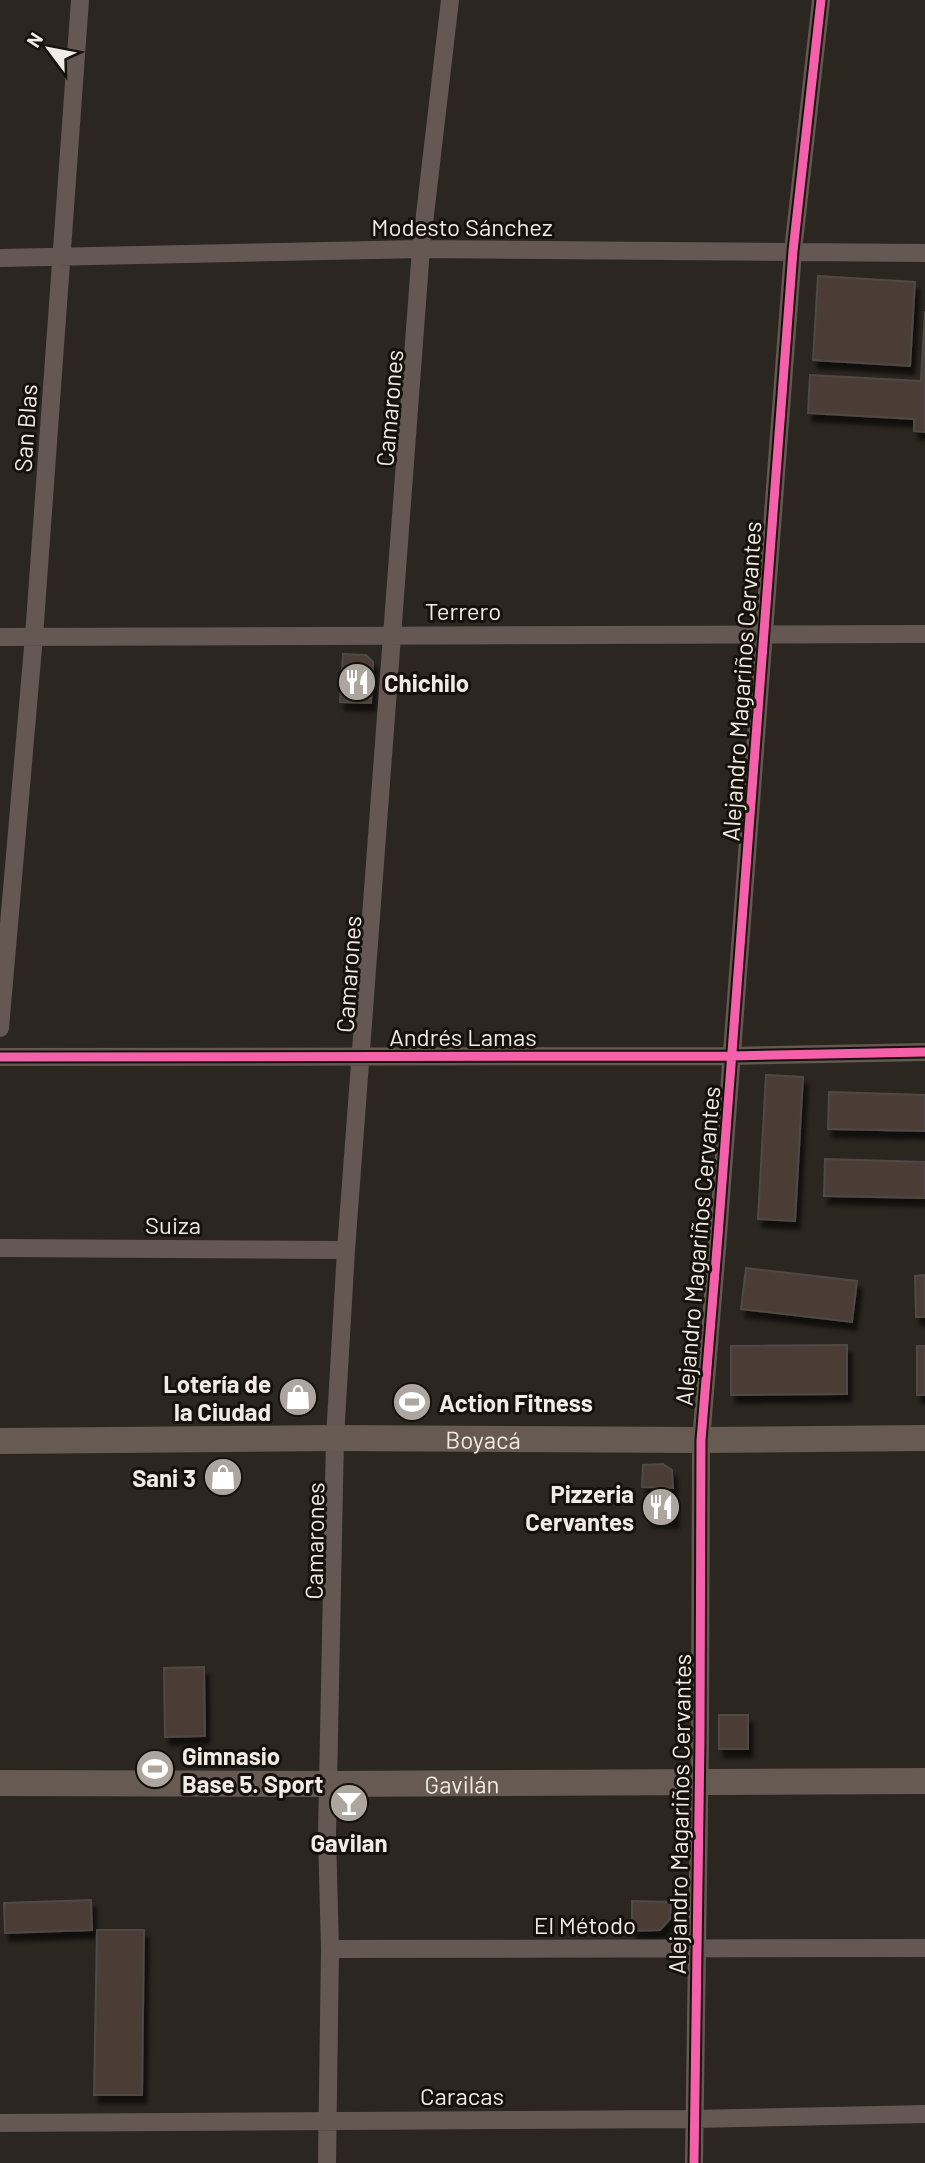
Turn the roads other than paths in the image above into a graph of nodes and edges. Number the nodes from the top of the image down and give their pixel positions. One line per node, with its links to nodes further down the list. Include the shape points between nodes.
1 (80, 0): 8 (street, San Blas)
2 (450, 0): 4 (street, Camarones)
3 (821, 0): 5 (street, Alejandro Magariños Cervantes)
4 (421, 249): 5 (street, Modesto Sánchez); 8 (street, Modesto Sánchez); 9 (street, Camarones)
5 (793, 251): 6 (street, Modesto Sánchez); 12 (street, Alejandro Magariños Cervantes)
6 (925, 253)
7 (0, 258): 8 (street, Modesto Sánchez)
8 (62, 258): 11 (street, San Blas)
9 (391, 634): 11 (street, Terrero); 12 (street, Terrero); 16 (street, Camarones)
10 (925, 634): 12 (street, Terrero)
11 (34, 636): 13 (street, Terrero); 14 (street, San Blas)
12 (764, 636): 17 (street, Alejandro Magariños Cervantes)
13 (0, 637)
14 (0, 1028)
15 (925, 1052): 17 (street, Andrés Lamas)
16 (362, 1055): 17 (street, Andrés Lamas); 18 (street, Andrés Lamas); 20 (street, Camarones)
17 (731, 1056): 23 (street, Alejandro Magariños Cervantes)
18 (0, 1057)
19 (0, 1248): 20 (street, Suiza)
20 (346, 1250): 21 (street, Camarones)
21 (335, 1438): 23 (street, Boyacá); 24 (street, Boyacá); 28 (street, Camarones)
22 (925, 1438): 23 (street, Boyacá)
23 (701, 1440): 27 (street, Alejandro Magariños Cervantes)
24 (0, 1441)
25 (925, 1781): 27 (street, Gavilán)
26 (0, 1783): 28 (street, Gavilán)
27 (698, 1783): 28 (street, Gavilán); 29 (street, Alejandro Magariños Cervantes)
28 (328, 1784): 31 (street, Camarones)
29 (696, 1948): 30 (street, El Método); 31 (street, El Método); 33 (street, Alejandro Magariños Cervantes)
30 (925, 1948)
31 (330, 1949): 34 (street, Camarones)
32 (925, 2114): 33 (street, Caracas)
33 (693, 2119): 34 (street, Caracas); 37 (street, Alejandro Magariños Cervantes)
34 (328, 2121): 35 (street, Caracas); 36 (street, Camarones)
35 (0, 2123)
36 (327, 2163)
37 (694, 2163)

